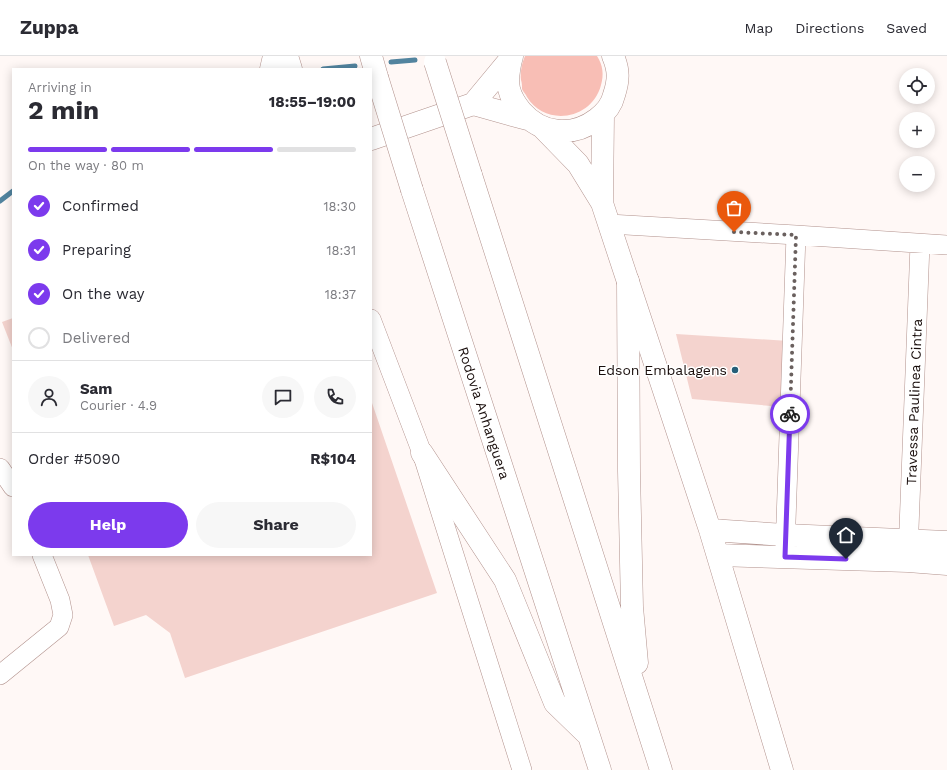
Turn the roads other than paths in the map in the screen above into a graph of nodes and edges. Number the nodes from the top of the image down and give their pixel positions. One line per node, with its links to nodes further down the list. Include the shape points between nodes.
1 (274, 56): 7 (main road)
2 (287, 56): 8 (main road)
3 (371, 56): 33 (main road, Rodovia Anhanguera, bridge)
4 (512, 56): 9 (main road); 11 (main road, via 508,73 509,90 516,106)
5 (613, 56): 10 (main road, via 617,66 618,83 613,100)
6 (434, 59): 32 (main road, bridge)
7 (271, 68)
8 (292, 68)
9 (473, 104): 11 (main road); 12 (main road)
10 (603, 115): 11 (main road, via 590,125 574,131 558,132); 13 (main road)
11 (534, 123): 13 (main road, via 578,164)
12 (372, 139)
13 (602, 203): 14 (main road)
14 (609, 224): 15 (street); 18 (main road)
15 (796, 235): 16 (street); 24 (street)
16 (920, 244): 17 (street); 26 (street, Travessa Paulinea Cintra)
17 (947, 246)
18 (628, 281): 23 (main road); 32 (main road, via 632,607)
19 (372, 321): 20 (street)
20 (422, 453): 33 (main road, via 505,580 554,703); 34 (street)
21 (0, 468): 22 (street)
22 (12, 486)
23 (710, 530): 24 (main road); 27 (main road)
24 (785, 535): 26 (main road); 29 (street)
25 (947, 542): 26 (main road)
26 (908, 551): 29 (main road); 30 (main road)
27 (718, 555): 29 (main road); 37 (main road)
28 (42, 556): 31 (street, via 60,600 63,615 59,627)
29 (785, 557)
30 (947, 564)
31 (0, 675)
32 (643, 712): 36 (main road)
33 (589, 735): 35 (main road, Rodovia Anhanguera)
34 (522, 770)
35 (600, 770)
36 (662, 770)
37 (782, 770)

